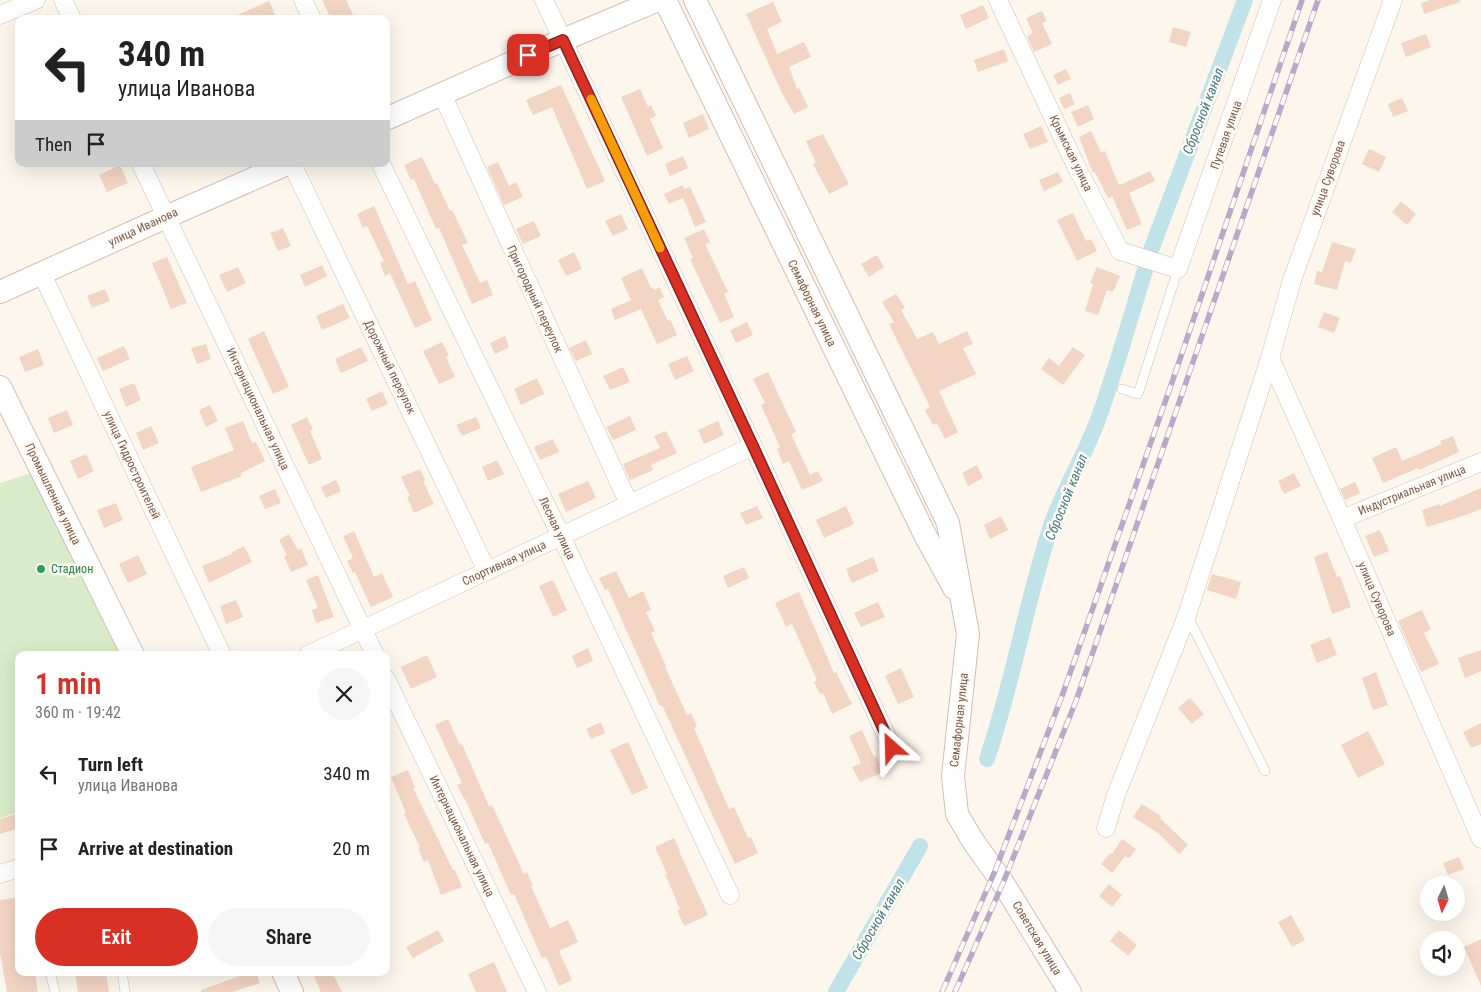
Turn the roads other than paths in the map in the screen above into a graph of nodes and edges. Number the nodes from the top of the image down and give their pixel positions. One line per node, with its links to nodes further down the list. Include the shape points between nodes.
1 (36, 0): 11 (street)
2 (63, 0): 12 (street)
3 (302, 0): 13 (street)
4 (544, 0): 14 (street)
5 (658, 0): 14 (street)
6 (665, 0): 33 (street, Семафорная улица)
7 (695, 0): 32 (street, Семафорная улица)
8 (998, 0): 22 (street, Крымская улица, via 1076,166 1120,250)
9 (1272, 0): 22 (street, Путевая улица)
10 (1393, 0): 25 (street, улица Суворова, via 1292,280)
11 (0, 15)
12 (70, 15)
13 (310, 15)
14 (563, 40): 15 (street); 28 (street)
15 (442, 94): 16 (street); 30 (street, Пригородный переулок)
16 (390, 117)
17 (142, 167): 21 (street, Интернациональная улица)
18 (280, 167): 21 (street, улица Иванова)
19 (293, 167): 35 (street, Дорожный переулок)
20 (382, 167): 34 (street, Лесная улица)
21 (166, 217): 23 (street, улица Иванова); 38 (street, Интернациональная улица)
22 (1178, 269): 27 (lane, via 1138,394)
23 (42, 274): 24 (street, улица Иванова); 40 (street, улица Гидростроителей)
24 (0, 292)
25 (1270, 358): 31 (street, улица Суворова); 37 (street, улица Суворова)
26 (0, 387): 39 (street, Промышленная улица)
27 (1122, 389)
28 (753, 446): 30 (street, Спортивная улица); 44 (street)
29 (1481, 462): 31 (street, Индустриальная улица)
30 (629, 504): 34 (street, Спортивная улица)
31 (1342, 518): 47 (street, улица Суворова)
32 (948, 523): 33 (street, via 945,538 940,543); 36 (street, Семафорная улица)
33 (924, 535): 36 (street, Семафорная улица)
34 (561, 536): 35 (street, Спортивная улица); 51 (street, Лесная улица)
35 (487, 571): 38 (street, Спортивная улица)
36 (963, 604): 50 (street, Семафорная улица, via 968,634 953,776 957,814)
37 (1187, 614): 45 (lane); 46 (street, улица Суворова)
38 (362, 630): 41 (street, Спортивная улица); 42 (street, Интернациональная улица)
39 (131, 651)
40 (220, 651)
41 (317, 651)
42 (373, 651)
43 (390, 687): 58 (street, Интернациональная улица)
44 (892, 748)
45 (1265, 771)
46 (1106, 828)
47 (1481, 840)
48 (15, 869): 49 (street)
49 (0, 874)
50 (1003, 883): 59 (street, Советская улица)
51 (730, 895)
52 (51, 976): 55 (lane)
53 (123, 976): 56 (lane)
54 (285, 976): 57 (street)
55 (55, 992)
56 (125, 992)
57 (292, 992)
58 (537, 992)
59 (1070, 992)

